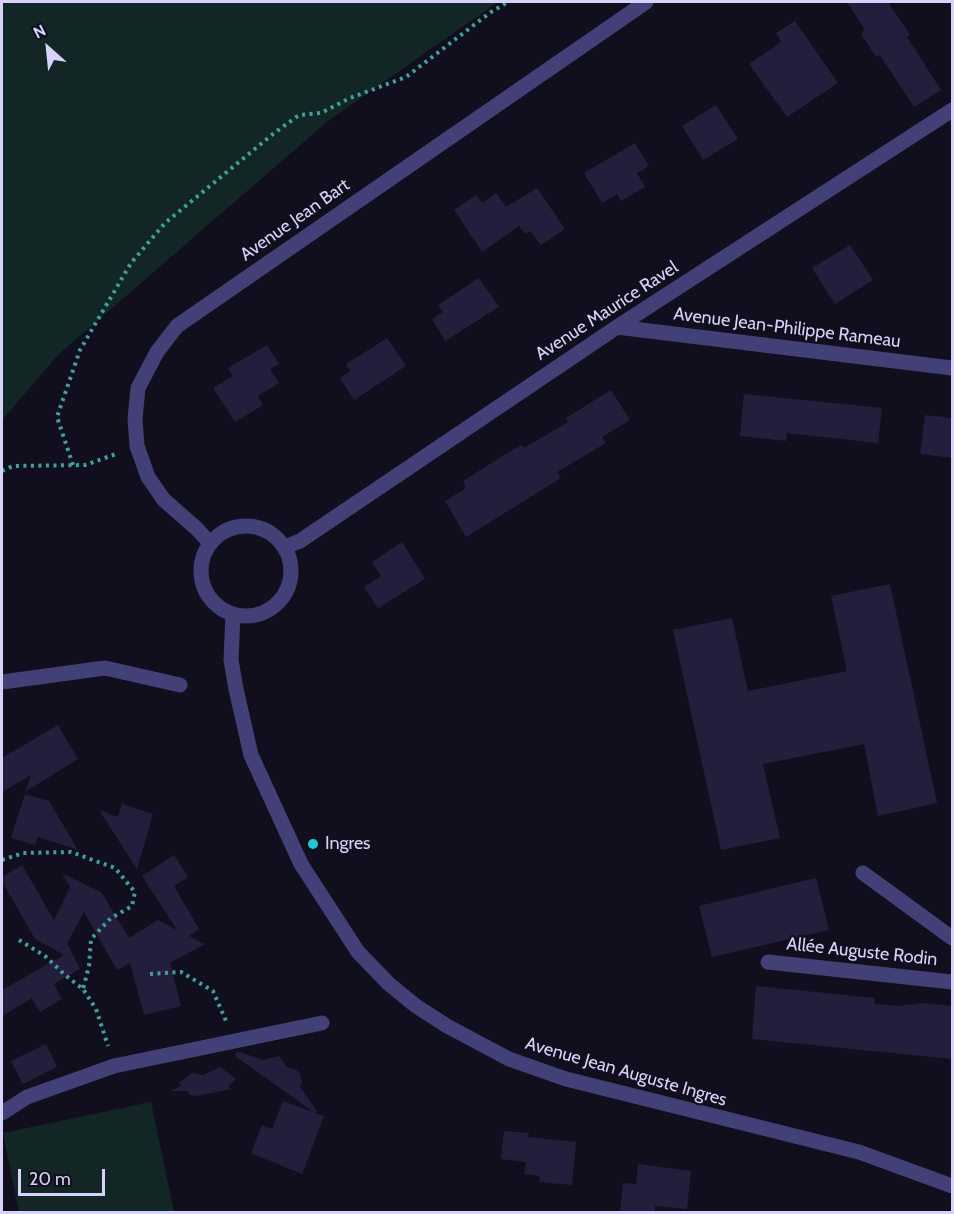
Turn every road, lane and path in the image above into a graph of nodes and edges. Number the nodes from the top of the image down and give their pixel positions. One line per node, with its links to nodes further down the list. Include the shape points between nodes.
1 (508, 2): 7 (path, via 406,77 321,113 299,115 165,223 130,263 80,350 57,417)
2 (646, 2): 6 (street, Avenue Jean Bart, via 177,326 157,352 138,388)
3 (952, 110): 4 (street, Avenue Maurice Ravel)
4 (617, 327): 5 (street, Avenue Jean-Philippe Rameau); 10 (street, Avenue Maurice Ravel, via 309,536)
5 (952, 368)
6 (137, 446): 7 (path, via 85,465); 9 (street, Avenue Jean Bart, via 148,477 164,500)
7 (73, 465): 8 (path, via 12,466)
8 (2, 471)
9 (210, 543): 10 (street, via 220,533 248,525 263,528); 11 (street, via 201,568 202,580 213,601)
10 (285, 547): 11 (street, via 291,561 291,577 277,604 248,616)
11 (232, 614): 26 (street, Avenue Jean Auguste Ingres, via 231,660 251,755 301,864 358,952 416,1006 509,1059 566,1079 859,1152)
12 (2, 682): 13 (street, via 105,668)
13 (180, 685)
14 (2, 860): 21 (path, via 23,853 71,852 115,868 135,892 132,906 111,918 91,939)
15 (863, 873): 16 (street)
16 (952, 938)
17 (19, 940): 21 (path, via 45,956)
18 (768, 962): 20 (street, Allée Auguste Rodin)
19 (150, 974): 23 (path, via 182,972 213,991)
20 (952, 982)
21 (83, 989): 24 (path, via 96,1009)
22 (322, 1023): 23 (street)
23 (235, 1040): 24 (street)
24 (114, 1066): 25 (street, via 27,1097)
25 (2, 1113)
26 (952, 1186)

